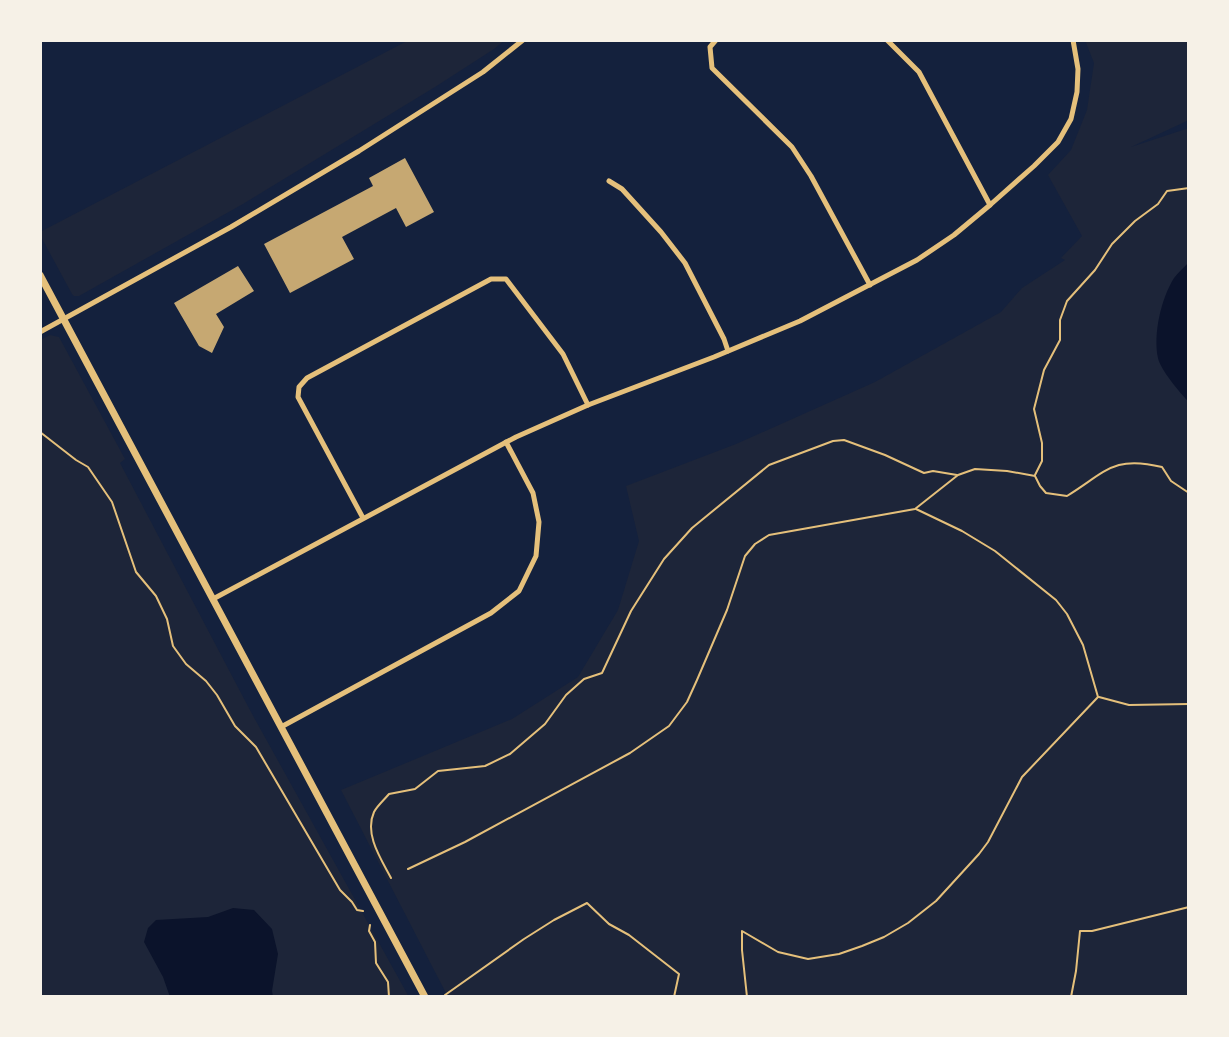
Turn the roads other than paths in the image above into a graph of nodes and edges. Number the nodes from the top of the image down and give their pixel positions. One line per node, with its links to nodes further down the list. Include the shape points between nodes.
1 (523, 40): 9 (street, via 483,72 359,151)
2 (716, 40): 8 (street, via 709,47 712,68 792,147)
3 (887, 40): 6 (street, via 919,72)
4 (1073, 40): 6 (street, via 1078,69 1071,119 1058,142)
5 (609, 181): 11 (street, via 685,263)
6 (990, 205): 8 (street, via 917,260)
7 (40, 275): 9 (street)
8 (870, 285): 11 (street)
9 (64, 319): 10 (street); 15 (street)
10 (40, 332)
11 (728, 351): 12 (street)
12 (588, 405): 13 (street); 14 (street, via 563,354 506,279 491,279 307,378 299,387 298,397)
13 (506, 442): 14 (street); 16 (street, via 533,493 539,522 536,556 519,591 491,613)
14 (363, 518): 15 (street)
15 (213, 599): 16 (street)
16 (281, 727): 17 (street)
17 (425, 997)

